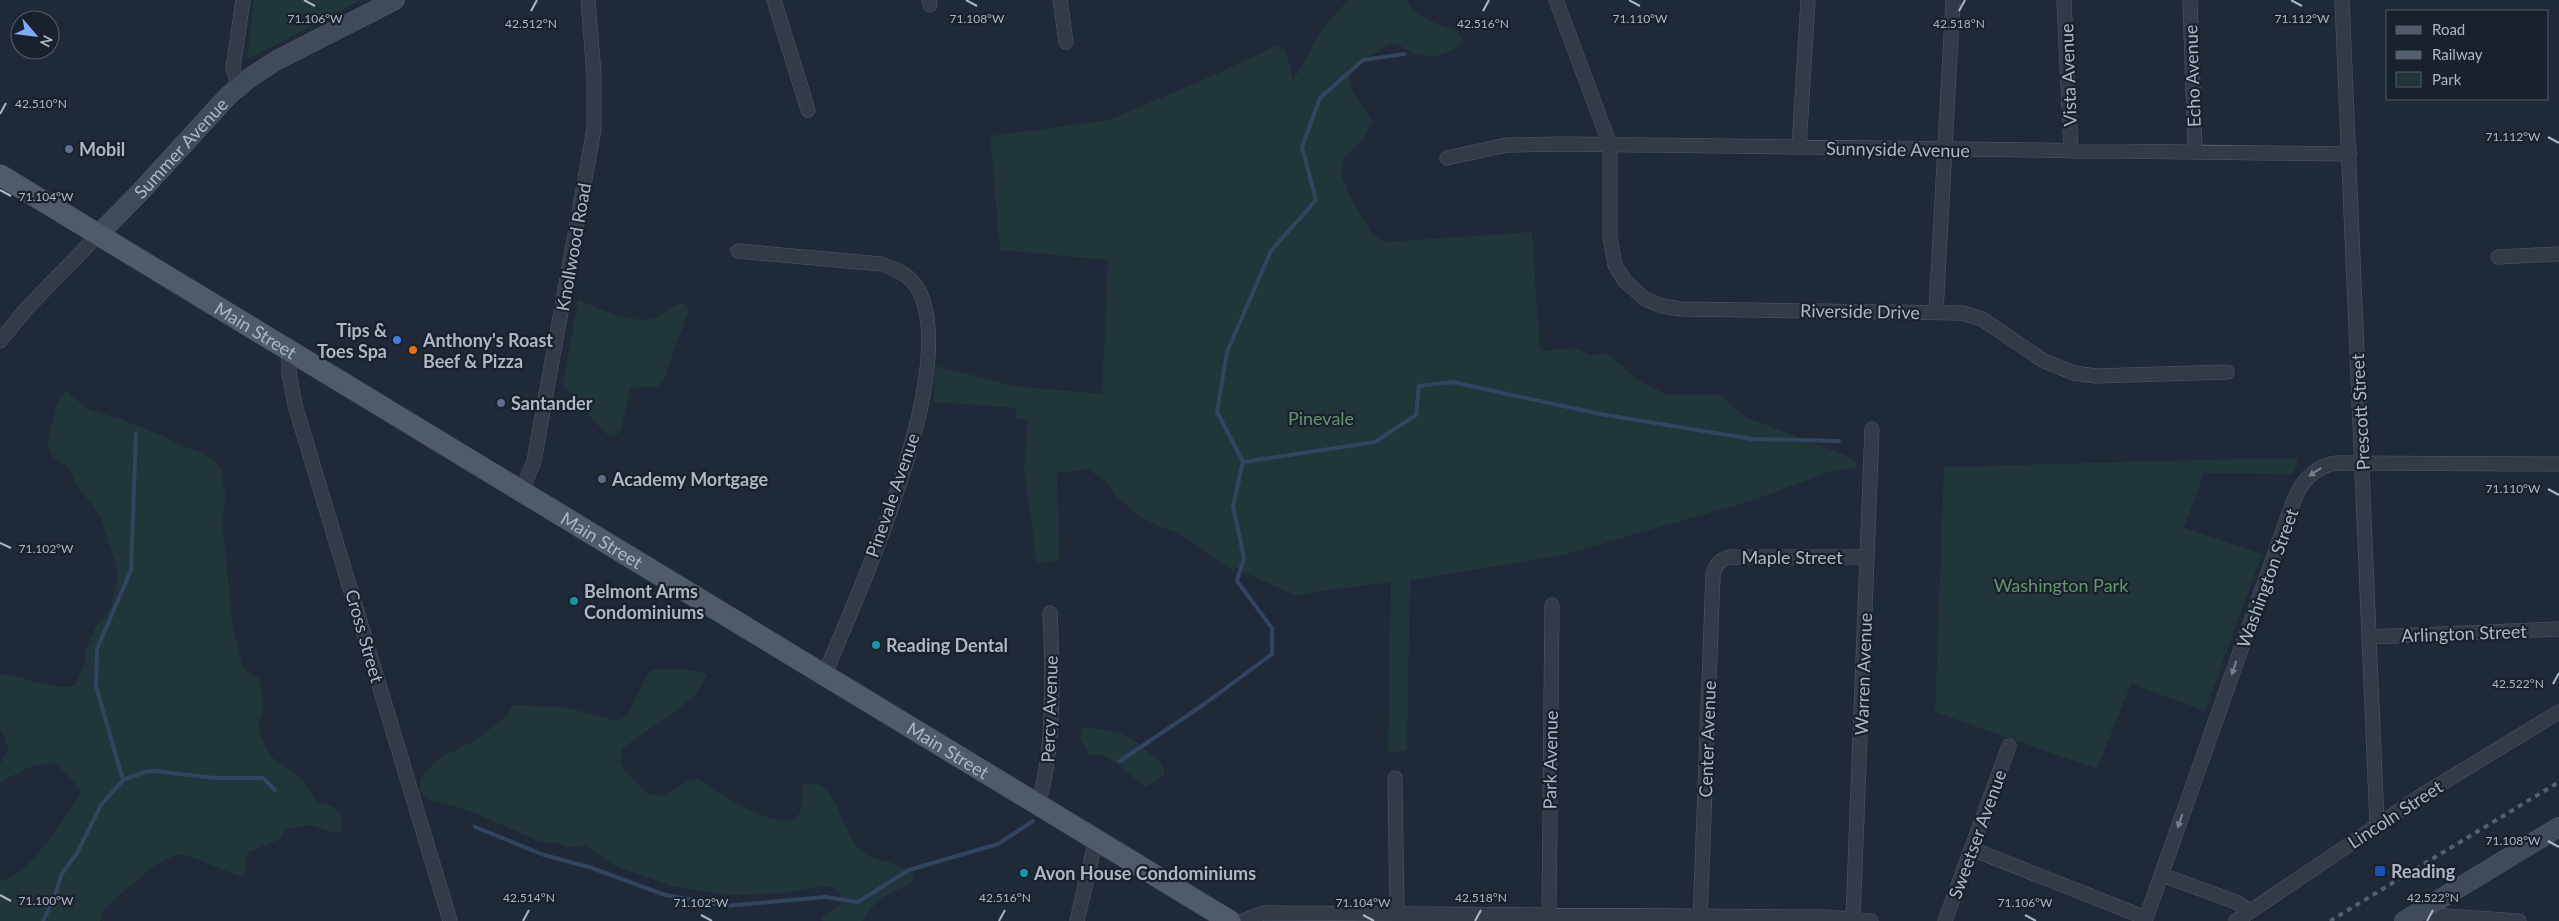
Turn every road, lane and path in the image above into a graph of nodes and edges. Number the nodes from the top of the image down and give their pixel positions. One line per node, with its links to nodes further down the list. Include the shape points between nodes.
1 (243, 0): 13 (street, via 233,68)
2 (395, 0): 13 (street, Summer Avenue, via 277,60)
3 (588, 0): 34 (street, Knollwood Road, via 595,94 592,136 534,461)
4 (774, 0): 14 (street)
5 (1060, 0): 12 (street)
6 (1557, 0): 15 (street)
7 (1808, 0): 16 (street)
8 (1953, 0): 17 (street)
9 (2064, 0): 18 (street, Vista Avenue)
10 (2190, 0): 19 (street, Echo Avenue)
11 (2342, 0): 20 (street, Prescott Street)
12 (1066, 42)
13 (239, 86): 23 (street, Summer Avenue)
14 (808, 110)
15 (1610, 144): 16 (street, Sunnyside Avenue); 21 (street, Sunnyside Avenue, via 1507,145); 27 (street, Riverside Drive, via 1612,256 1625,281 1646,299 1681,309)
16 (1799, 147): 17 (street, Sunnyside Avenue)
17 (1945, 149): 18 (street, Sunnyside Avenue); 27 (street)
18 (2071, 151): 19 (street, Sunnyside Avenue)
19 (2195, 152): 20 (street, Sunnyside Avenue)
20 (2350, 154): 32 (street, Prescott Street, via 2350,225)
21 (1447, 158)
22 (0, 175): 23 (main road, Main Street)
23 (98, 235): 28 (street, Summer Avenue, via 27,308); 29 (main road, Main Street)
24 (738, 251): 41 (street, Pinevale Avenue, via 881,264 910,279 927,314 924,380 906,466)
25 (2559, 254): 26 (street)
26 (2498, 257)
27 (1936, 311): 30 (street, Riverside Drive, via 1975,316 2044,361 2074,373 2096,376)
28 (0, 341)
29 (289, 350): 34 (main road, Main Street); 58 (street, Cross Street, via 288,373 295,404)
30 (2227, 372)
31 (1872, 429): 35 (street, Warren Avenue)
32 (2362, 463): 33 (street, Washington Street); 40 (street, Prescott Street); 50 (street, Washington Street, one-way to 50, via 2322,467 2310,475 2299,489)
33 (2559, 464)
34 (522, 490): 41 (main road, Main Street)
35 (1867, 557): 36 (street, Maple Street, via 1731,557); 54 (street, Warren Avenue)
36 (1719, 562): 55 (street, Center Avenue, via 1713,575)
37 (1552, 605): 53 (street, Park Avenue)
38 (1050, 613): 45 (street, Percy Avenue, via 1052,678 1048,750 1046,780)
39 (2559, 629): 40 (street, Arlington Street)
40 (2369, 637): 46 (street, Prescott Street)
41 (825, 674): 45 (main road, Main Street)
42 (2559, 712): 46 (street, Lincoln Street)
43 (2009, 746): 49 (street, Sweetser Avenue)
44 (1395, 778): 52 (street)
45 (1038, 804): 48 (main road, Main Street)
46 (2377, 824): 51 (street, Lincoln Street)
47 (2559, 827): 57 (street)
48 (1096, 839): 59 (street); 60 (main road, Main Street)
49 (1972, 849): 56 (street); 63 (street, Sweetser Avenue)
50 (2162, 875): 51 (street, via 2228,899); 56 (street, Washington Street)
51 (2250, 912): 64 (street, Lincoln Street)
52 (1397, 914): 53 (street); 61 (street, via 1263,913)
53 (1549, 915): 55 (street)
54 (1853, 918): 55 (street); 62 (street)
55 (1700, 919)
56 (2145, 919)
57 (2412, 919): 65 (street)
58 (450, 921)
59 (1077, 921)
60 (1230, 921)
61 (1243, 921)
62 (1871, 921)
63 (1945, 921)
64 (2236, 921)
65 (2520, 921)

